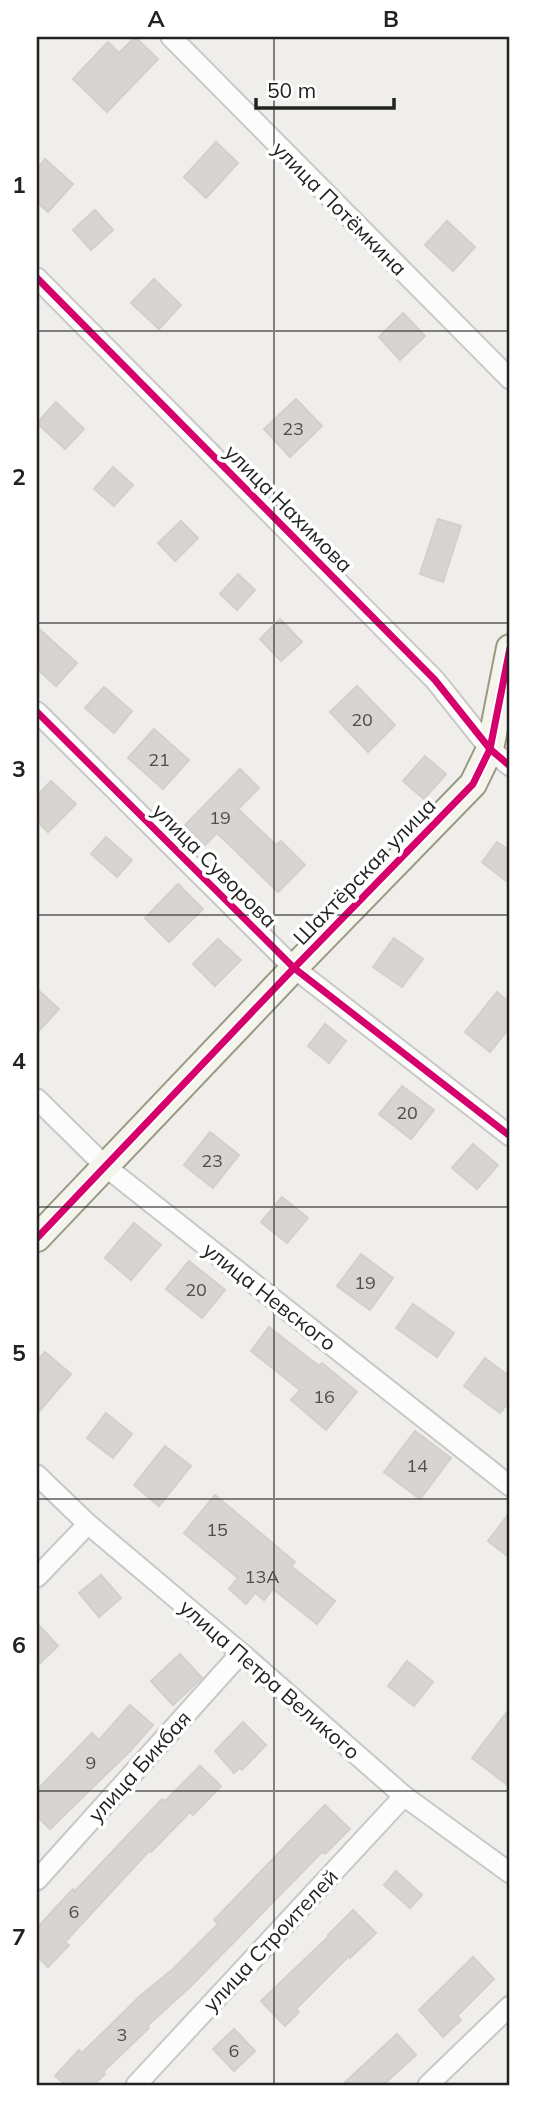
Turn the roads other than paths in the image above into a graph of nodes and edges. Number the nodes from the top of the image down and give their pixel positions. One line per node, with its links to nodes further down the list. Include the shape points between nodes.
1 (171, 37): 3 (street, улица Потёмкина)
2 (37, 278): 6 (street, улица Нахимова, via 435,681)
3 (510, 379)
4 (510, 648): 6 (street, Шахтёрская улица)
5 (37, 712): 8 (street, улица Суворова)
6 (490, 749): 7 (street, улица Нахимова); 8 (street, Шахтёрская улица, via 473,784)
7 (510, 766)
8 (294, 968): 10 (street, улица Суворова); 11 (street, Шахтёрская улица)
9 (37, 1099): 11 (street, улица Невского)
10 (510, 1136)
11 (106, 1167): 12 (street, Шахтёрская улица); 14 (street, улица Невского)
12 (37, 1238)
13 (37, 1475): 15 (street, улица Петра Великого)
14 (510, 1486)
15 (88, 1524): 16 (street); 17 (street, улица Петра Великого)
16 (37, 1577)
17 (241, 1653): 18 (street, улица Петра Великого); 20 (street, улица Бикбая)
18 (404, 1796): 19 (street, улица Петра Великого); 22 (street, улица Строителей)
19 (510, 1873)
20 (37, 1880)
21 (510, 2006): 23 (street)
22 (136, 2085)
23 (428, 2085)

